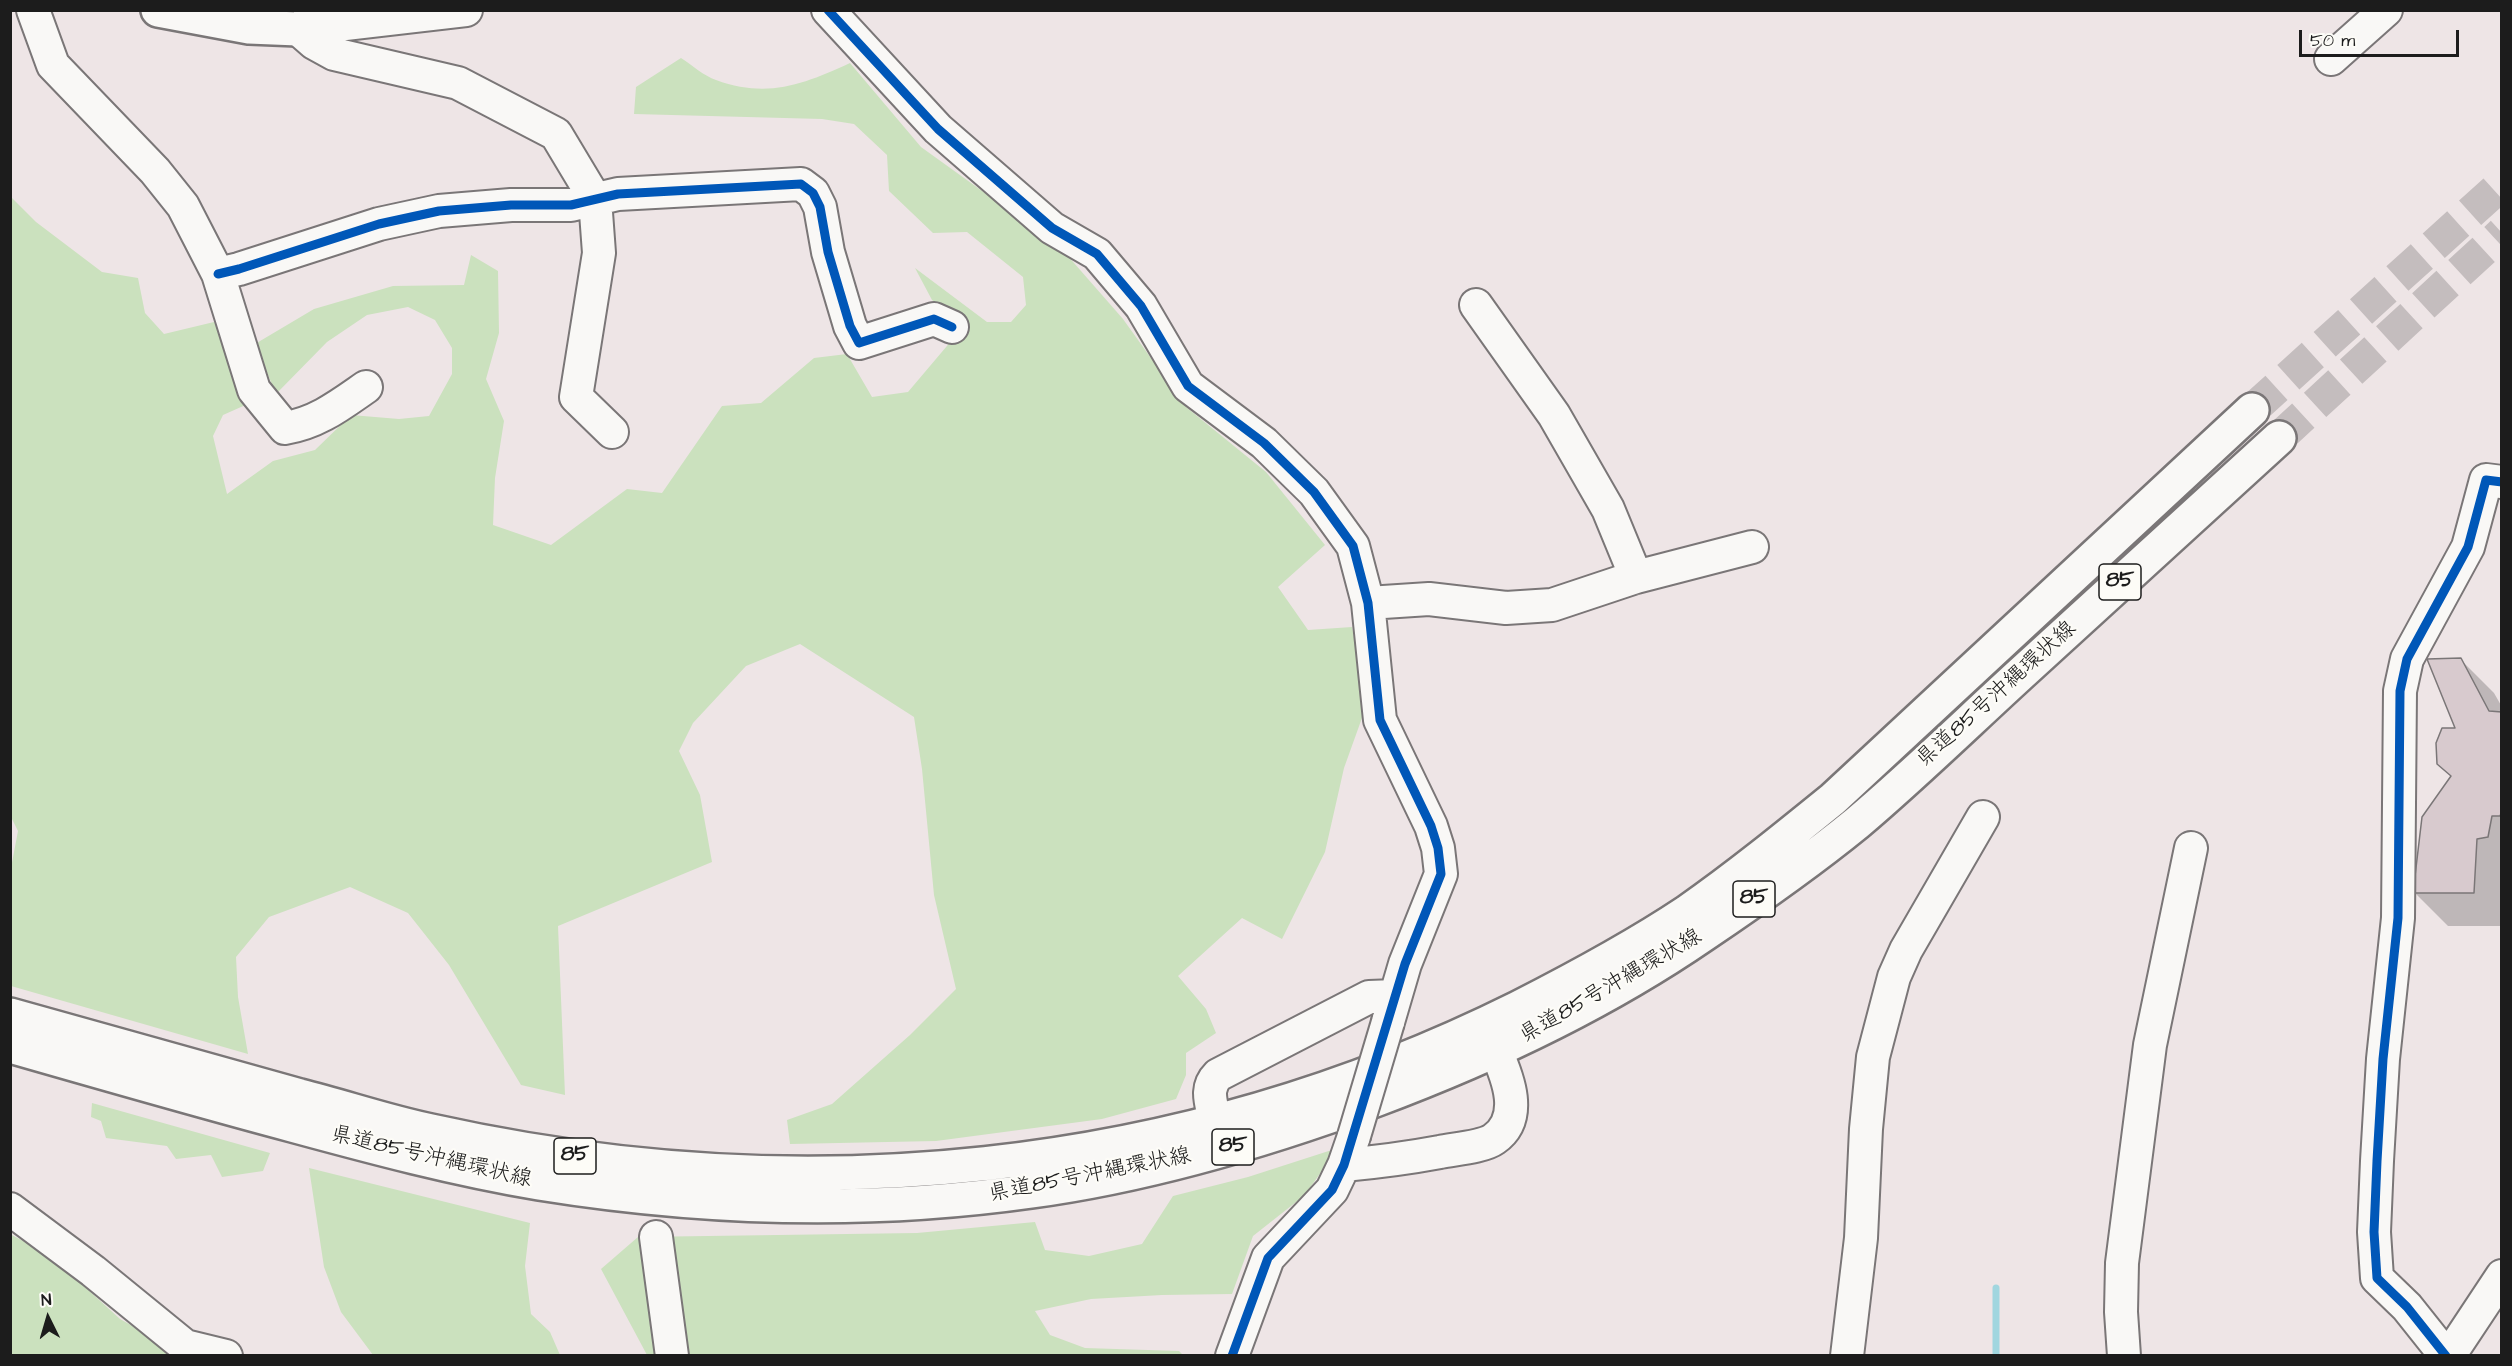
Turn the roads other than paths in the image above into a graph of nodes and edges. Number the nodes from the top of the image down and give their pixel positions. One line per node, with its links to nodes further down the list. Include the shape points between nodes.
1 (33, 10): 10 (street, via 52,65 176,197)
2 (158, 10): 7 (main road, via 249,27)
3 (335, 10): 7 (main road)
4 (466, 10): 7 (street)
5 (828, 10): 20 (street, via 938,129 1052,228 1097,254 1141,306 1188,386 1264,443 1314,492 1353,546)
6 (2385, 10): 8 (street)
7 (298, 29): 9 (street, via 334,54 458,83 556,134)
8 (2331, 59)
9 (595, 199): 10 (street, via 571,205 439,211 380,224); 12 (street, via 618,194 801,184 813,193 820,207 828,252 858,343 934,319); 15 (street, via 599,253 576,397)
10 (218, 274): 13 (street, via 254,390 285,428 327,414)
11 (1476, 305): 19 (street, via 1554,416 1608,509)
12 (952, 327)
13 (366, 387)
14 (2252, 410): 27 (main road, 県道85号沖縄環状線 / 85, via 1833,800 1704,899 1624,950 1529,1002 1403,1060 1309,1095)
15 (612, 432)
16 (2279, 438): 25 (main road, 県道85号沖縄環状線 / 85, via 1858,822 1636,978)
17 (2502, 482): 37 (street, via 2486,480 2468,547 2407,658 2400,691 2398,918 2377,1161 2377,1278)
18 (1752, 547): 19 (street)
19 (1636, 577): 20 (street, via 1552,605 1506,608 1429,599)
20 (1368, 603): 23 (street, via 1380,720 1431,826 1441,874)
21 (1983, 817): 35 (street, via 1906,950 1894,977 1873,1057 1861,1238)
22 (2191, 848): 36 (street, via 2150,1045 2141,1113 2122,1263)
23 (1392, 1009): 27 (street, via 1369,997 1218,1075 1210,1082 1209,1090); 28 (street, bridge)
24 (10, 1015): 27 (main road, 県道85号沖縄環状線 / 85, via 430,1131 642,1166 739,1173 929,1170 1026,1160 1153,1138)
25 (1509, 1045): 26 (main road, 県道85号沖縄環状線 / 85, via 1320,1121 1227,1149 1083,1183 930,1201 740,1205 647,1198 426,1161); 28 (street, via 1511,1112 1493,1140 1389,1161)
26 (10, 1046)
27 (1215, 1122)
28 (1349, 1151): 34 (street, via 1332,1190 1268,1257)
29 (10, 1209): 32 (street, via 185,1346)
30 (656, 1236): 33 (street)
31 (2502, 1276): 37 (street)
32 (226, 1356)
33 (672, 1356)
34 (1232, 1356)
35 (1847, 1356)
36 (2124, 1356)
37 (2447, 1356)

